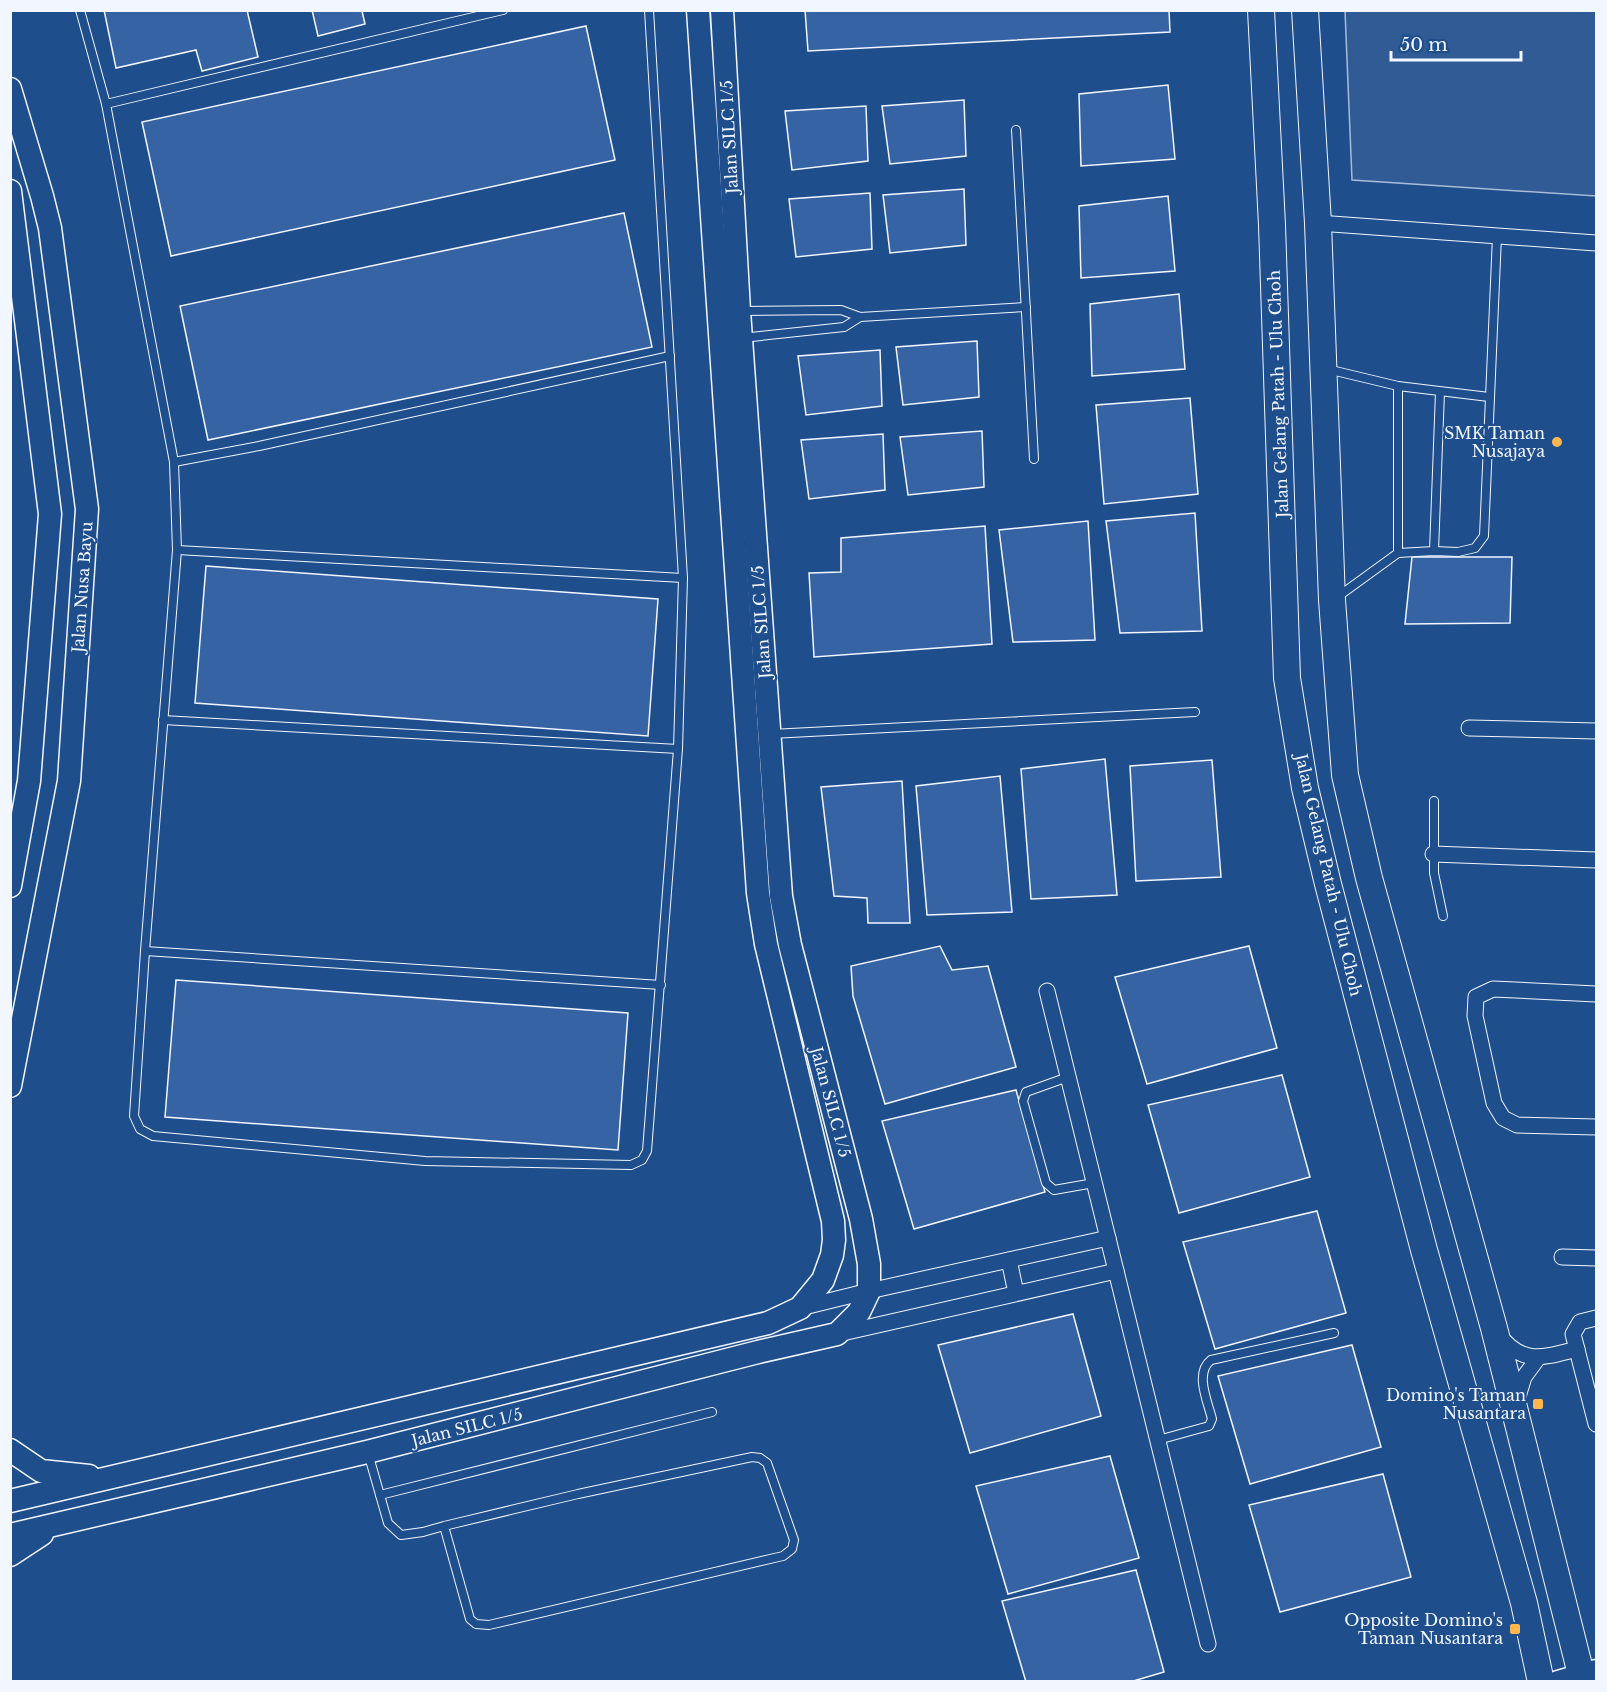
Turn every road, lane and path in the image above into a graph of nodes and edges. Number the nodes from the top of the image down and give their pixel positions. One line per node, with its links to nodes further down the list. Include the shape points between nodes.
1 (80, 10): 9 (lane)
2 (503, 10): 9 (lane)
3 (649, 10): 23 (lane)
4 (698, 10): 62 (street, Jalan SILC 1/5, via 758,893 766,944 833,1221 832,1255 823,1280)
5 (722, 10): 19 (street, Jalan SILC 1/5)
6 (1261, 10): 84 (main road, Jalan Gelang Patah - Ulu Choh, via 1287,678 1305,788 1424,1250 1524,1603)
7 (1305, 10): 13 (main road)
8 (10, 89): 12 (street, Jalan Nusa Bayu)
9 (106, 104): 30 (lane)
10 (1016, 130): 18 (lane)
11 (11, 195): 12 (street); 15 (street)
12 (42, 196): 14 (street, Jalan Nusa Bayu)
13 (1318, 223): 16 (street); 24 (main road)
14 (50, 228): 15 (street); 52 (street, Jalan Nusa Bayu, via 87,509 69,781)
15 (14, 230): 25 (street)
16 (1497, 236): 17 (street); 28 (lane)
17 (1596, 243)
18 (1026, 307): 20 (lane); 29 (lane)
19 (739, 311): 20 (lane, via 842,310); 22 (street, Jalan SILC 1/5)
20 (860, 316): 22 (lane, via 844,327)
21 (10, 317): 25 (street)
22 (741, 338): 40 (street, Jalan SILC 1/5)
23 (670, 356): 30 (lane); 34 (lane)
24 (1322, 368): 26 (lane); 35 (main road)
25 (34, 380): 45 (street, via 50,514 29,781)
26 (1398, 386): 27 (lane); 33 (lane)
27 (1440, 392): 28 (lane); 32 (lane)
28 (1489, 397): 32 (lane, via 1484,536 1475,548 1458,552)
29 (1034, 459)
30 (174, 462): 31 (lane)
31 (177, 550): 34 (lane); 37 (lane)
32 (1434, 550): 33 (lane)
33 (1398, 553): 35 (lane)
34 (683, 578): 41 (lane)
35 (1332, 600): 64 (main road, via 1345,775 1369,878)
36 (1195, 712): 40 (lane)
37 (163, 720): 41 (lane); 47 (lane)
38 (1469, 728): 39 (street)
39 (1596, 731)
40 (769, 734): 60 (street, Jalan SILC 1/5, via 781,896 790,945 861,1219)
41 (678, 749): 48 (lane)
42 (1434, 801): 43 (lane)
43 (1433, 854): 44 (street); 46 (lane)
44 (1596, 860)
45 (10, 886)
46 (1443, 916)
47 (145, 951): 48 (lane); 48 (lane, via 134,1116 140,1129 153,1136 425,1161 631,1165 642,1160 647,1151)
48 (661, 985)
49 (1047, 991): 51 (street)
50 (1596, 994): 53 (street, via 1493,989 1476,997 1475,1016 1494,1103 1503,1118 1517,1125)
51 (1068, 1077): 54 (street); 54 (lane, via 1026,1092 1023,1101 1046,1183 1054,1190)
52 (10, 1086)
53 (1596, 1127)
54 (1094, 1183): 55 (street)
55 (1108, 1238): 58 (street); 59 (street)
56 (1562, 1257): 57 (street)
57 (1596, 1258)
58 (1009, 1260): 60 (street); 61 (street)
59 (1116, 1271): 61 (street); 72 (street)
60 (869, 1291): 62 (street); 66 (street, via 859,1312)
61 (1016, 1293): 66 (street)
62 (800, 1308): 75 (street, Jalan SILC 1/5, via 768,1323)
63 (1596, 1318): 67 (street, via 1575,1327)
64 (1494, 1328): 68 (street, via 1516,1351); 70 (main road)
65 (1334, 1333): 72 (lane, via 1211,1360 1204,1365 1202,1374 1212,1419 1209,1426)
66 (837, 1334): 74 (street, Jalan SILC 1/5)
67 (1577, 1349): 68 (street); 71 (street)
68 (1538, 1358): 70 (street, via 1524,1377)
69 (712, 1412): 76 (lane)
70 (1515, 1413): 83 (main road)
71 (1596, 1424)
72 (1158, 1440): 82 (street)
73 (10, 1450): 75 (street, via 40,1471)
74 (367, 1452): 76 (lane); 78 (street, Jalan SILC 1/5)
75 (109, 1477): 77 (street, Jalan SILC 1/5)
76 (380, 1495): 79 (lane, via 388,1523 401,1535)
77 (10, 1501)
78 (56, 1526): 80 (street, Jalan SILC 1/5); 81 (street)
79 (444, 1526): 79 (lane, via 752,1457 766,1463 794,1540 792,1549 783,1556 489,1625 470,1619)
80 (10, 1535)
81 (10, 1555)
82 (1208, 1644)
83 (1580, 1677)
84 (1541, 1682)

